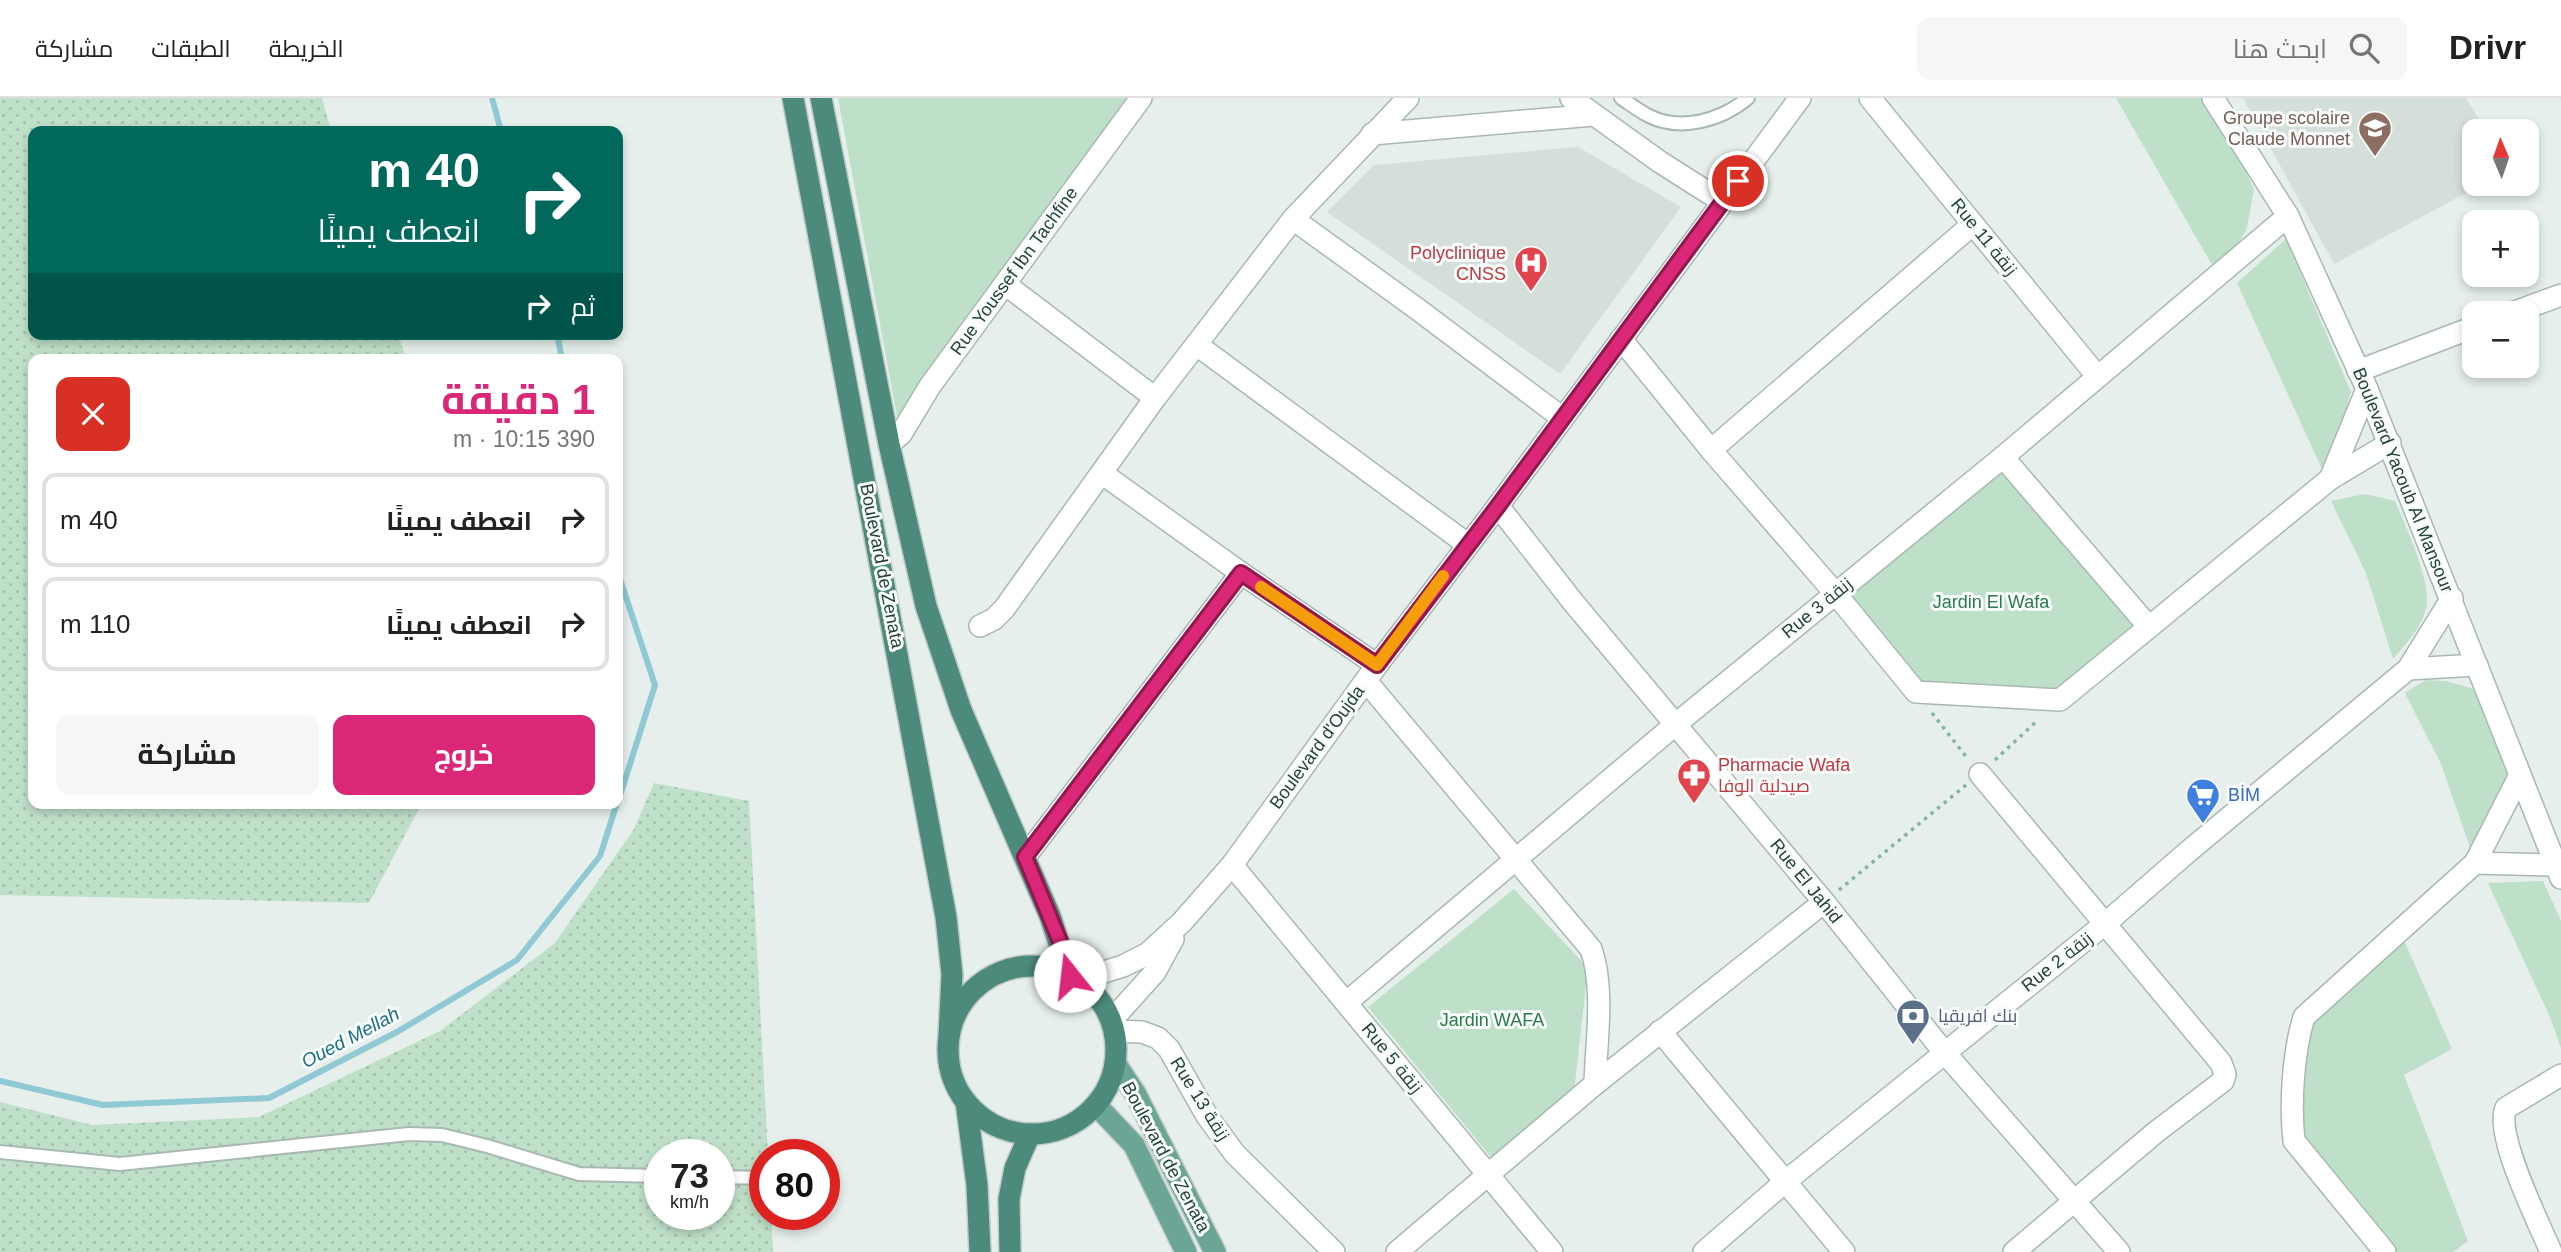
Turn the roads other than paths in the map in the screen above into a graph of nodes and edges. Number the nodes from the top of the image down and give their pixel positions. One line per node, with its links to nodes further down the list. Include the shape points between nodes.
1 (793, 98): 58 (highway, Boulevard de Zenata, via 946,917 952,974)
2 (821, 98): 28 (highway, Boulevard de Zenata)
3 (1141, 98): 17 (street, Rue Youssef Ibn Tachfine)
4 (1408, 98): 12 (street)
5 (1571, 98): 11 (street)
6 (1620, 98): 7 (lane, via 1650,117 1687,124 1719,117)
7 (1748, 98)
8 (1800, 98): 13 (street, Boulevard d'Oujda)
9 (1870, 98): 16 (street, Rue 11 زنقة)
10 (2213, 98): 14 (street, Boulevard Yacoub Al Mansour)
11 (1594, 115): 12 (street); 13 (street)
12 (1372, 134): 15 (street)
13 (1723, 202): 21 (street, Boulevard d'Oujda)
14 (2288, 216): 23 (street, Rue 3 زنقة); 24 (street, Boulevard Yacoub Al Mansour)
15 (1293, 219): 22 (street); 26 (street)
16 (1973, 224): 23 (street, Rue 11 زنقة); 29 (street)
17 (1005, 284): 25 (street); 28 (street, Rue Youssef Ibn Tachfine, via 930,386 901,434)
18 (2561, 295): 19 (street)
19 (2539, 303)
20 (2462, 333): 24 (street)
21 (1622, 338): 26 (street, Boulevard d'Oujda); 29 (street)
22 (1197, 345): 25 (street); 34 (street)
23 (2097, 376): 30 (street, Rue 3 زنقة)
24 (2363, 380): 27 (street, Boulevard Yacoub Al Mansour); 32 (street)
25 (1155, 398): 31 (street)
26 (1562, 418): 33 (street, Boulevard d'Oujda)
27 (2390, 443): 32 (street); 37 (street, Boulevard Yacoub Al Mansour)
28 (889, 444): 46 (highway, Boulevard de Zenata, via 914,562 943,660)
29 (1710, 450): 36 (street)
30 (2003, 457): 36 (street, Rue 3 زنقة); 39 (street)
31 (1102, 474): 35 (street); 38 (street, via 1004,610)
32 (2330, 479): 39 (street)
33 (1498, 506): 34 (street, Boulevard d'Oujda); 43 (street, Rue El Jahid)
34 (1467, 544): 42 (street, Boulevard d'Oujda)
35 (1241, 573): 42 (street); 46 (street)
36 (1835, 593): 39 (street, via 1916,692 2060,700); 43 (street, Rue 3 زنقة)
37 (2452, 598): 40 (street, Boulevard Yacoub Al Mansour); 41 (street, Rue 2 زنقة)
38 (981, 626)
39 (2149, 627)
40 (2477, 665): 41 (street); 45 (street, Boulevard Yacoub Al Mansour)
41 (2408, 669): 53 (street, Rue 2 زنقة)
42 (1371, 673): 47 (street); 49 (street, Boulevard d'Oujda)
43 (1676, 724): 47 (street, Rue 3 زنقة); 51 (street, Rue El Jahid)
44 (1980, 774): 53 (street)
45 (2520, 775): 48 (street); 50 (street, Boulevard Yacoub Al Mansour)
46 (1025, 857): 54 (highway, Boulevard de Zenata)
47 (1516, 857): 55 (street, Rue 3 زنقة); 62 (street, via 1591,949 1596,963)
48 (2475, 863): 50 (street); 82 (street, via 2304,1017 2298,1037 2294,1141)
49 (1232, 865): 52 (street, Boulevard d'Oujda); 55 (street, Rue 5 زنقة)
50 (2558, 871)
51 (1824, 902): 57 (street); 59 (street, Rue El Jahid)
52 (1182, 922): 54 (street, Boulevard d'Oujda, via 1135,962); 56 (street, Boulevard d'Oujda, via 1155,972)
53 (2106, 923): 59 (street, Rue 2 زنقة); 70 (street, via 2221,1063 2225,1074 2223,1081)
54 (1074, 978): 56 (highway, via 1092,991); 58 (highway, via 1032,967 994,975 973,990 957,1012)
55 (1347, 1002): 67 (street, Rue 5 زنقة)
56 (1112, 1026): 60 (highway); 75 (street, Rue 13 زنقة, via 1158,1038 1169,1049 1235,1154)
57 (1660, 1031): 62 (street); 69 (street)
58 (949, 1036): 63 (highway, via 950,1071)
59 (1944, 1052): 69 (street, Rue 2 زنقة); 70 (street, Rue El Jahid)
60 (1115, 1063): 64 (highway, via 1109,1086); 74 (main road, Boulevard de Zenata, via 1135,1093)
61 (2561, 1075): 83 (street, via 2505,1108 2502,1118 2509,1149)
62 (1595, 1084): 67 (street)
63 (966, 1102): 65 (highway, via 984,1119 1006,1130); 71 (highway)
64 (1096, 1105): 65 (highway, via 1055,1131); 73 (main road, Boulevard de Zenata, via 1134,1145)
65 (1030, 1134): 72 (highway, via 1015,1168 1009,1199)
66 (0, 1152): 68 (lane, via 120,1164 442,1135 579,1174)
67 (1487, 1175): 76 (street); 77 (street, Rue 5 زنقة)
68 (644, 1176)
69 (1786, 1181): 78 (street, Rue 2 زنقة); 79 (street)
70 (2075, 1200): 80 (street); 81 (street, Rue El Jahid)
71 (980, 1252)
72 (1010, 1252)
73 (1186, 1252)
74 (1215, 1252)
75 (1334, 1252)
76 (1397, 1252)
77 (1552, 1252)
78 (1704, 1252)
79 (1844, 1252)
80 (2014, 1252)
81 (2119, 1252)
82 (2385, 1252)
83 (2552, 1252)

